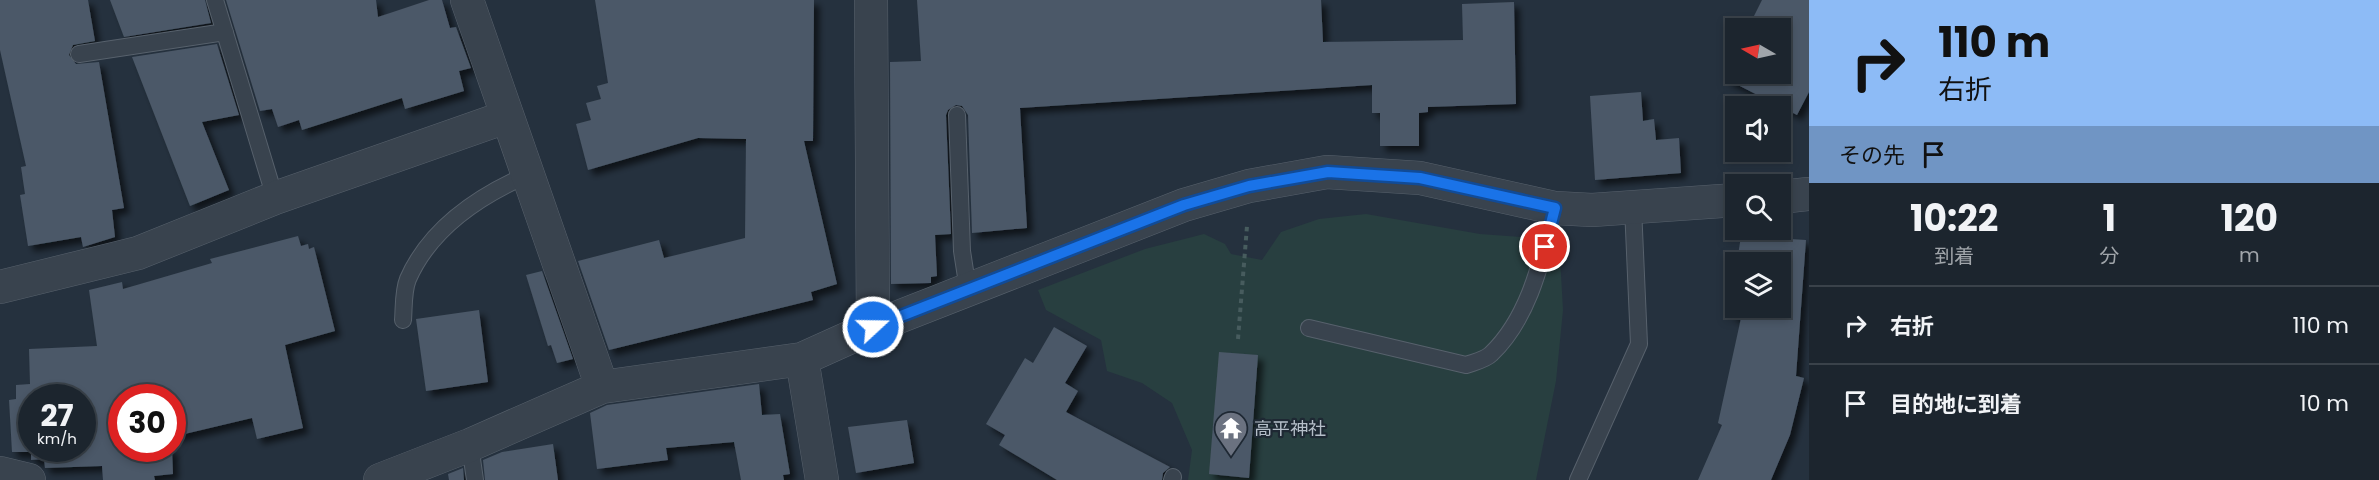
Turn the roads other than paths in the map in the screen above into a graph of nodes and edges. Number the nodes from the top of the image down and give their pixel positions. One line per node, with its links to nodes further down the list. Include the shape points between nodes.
1 (215, 0): 4 (lane)
2 (467, 0): 7 (street)
3 (871, 0): 18 (street)
4 (225, 32): 5 (lane); 11 (lane)
5 (79, 54)
6 (957, 115): 16 (lane)
7 (506, 117): 8 (street); 11 (street)
8 (527, 175): 17 (lane, via 490,191 458,215 426,250 407,281); 21 (street)
9 (1809, 194): 10 (street)
10 (1791, 195)
11 (275, 198): 15 (street, via 138,253)
12 (1725, 201): 13 (street)
13 (1633, 207): 14 (street); 28 (lane, via 1639,344)
14 (1555, 208): 16 (street, via 1420,178 1328,172 1249,186 1184,205); 19 (lane, via 1539,267 1517,320 1490,356 1466,365)
15 (0, 287)
16 (968, 290): 18 (street)
17 (403, 320)
18 (873, 327): 20 (street)
19 (1309, 328)
20 (802, 359): 21 (street); 27 (street)
21 (602, 387): 22 (street)
22 (470, 445): 25 (street); 26 (lane)
23 (0, 473): 24 (street)
24 (29, 480)
25 (380, 480)
26 (475, 480)
27 (822, 480)
28 (1578, 480)

